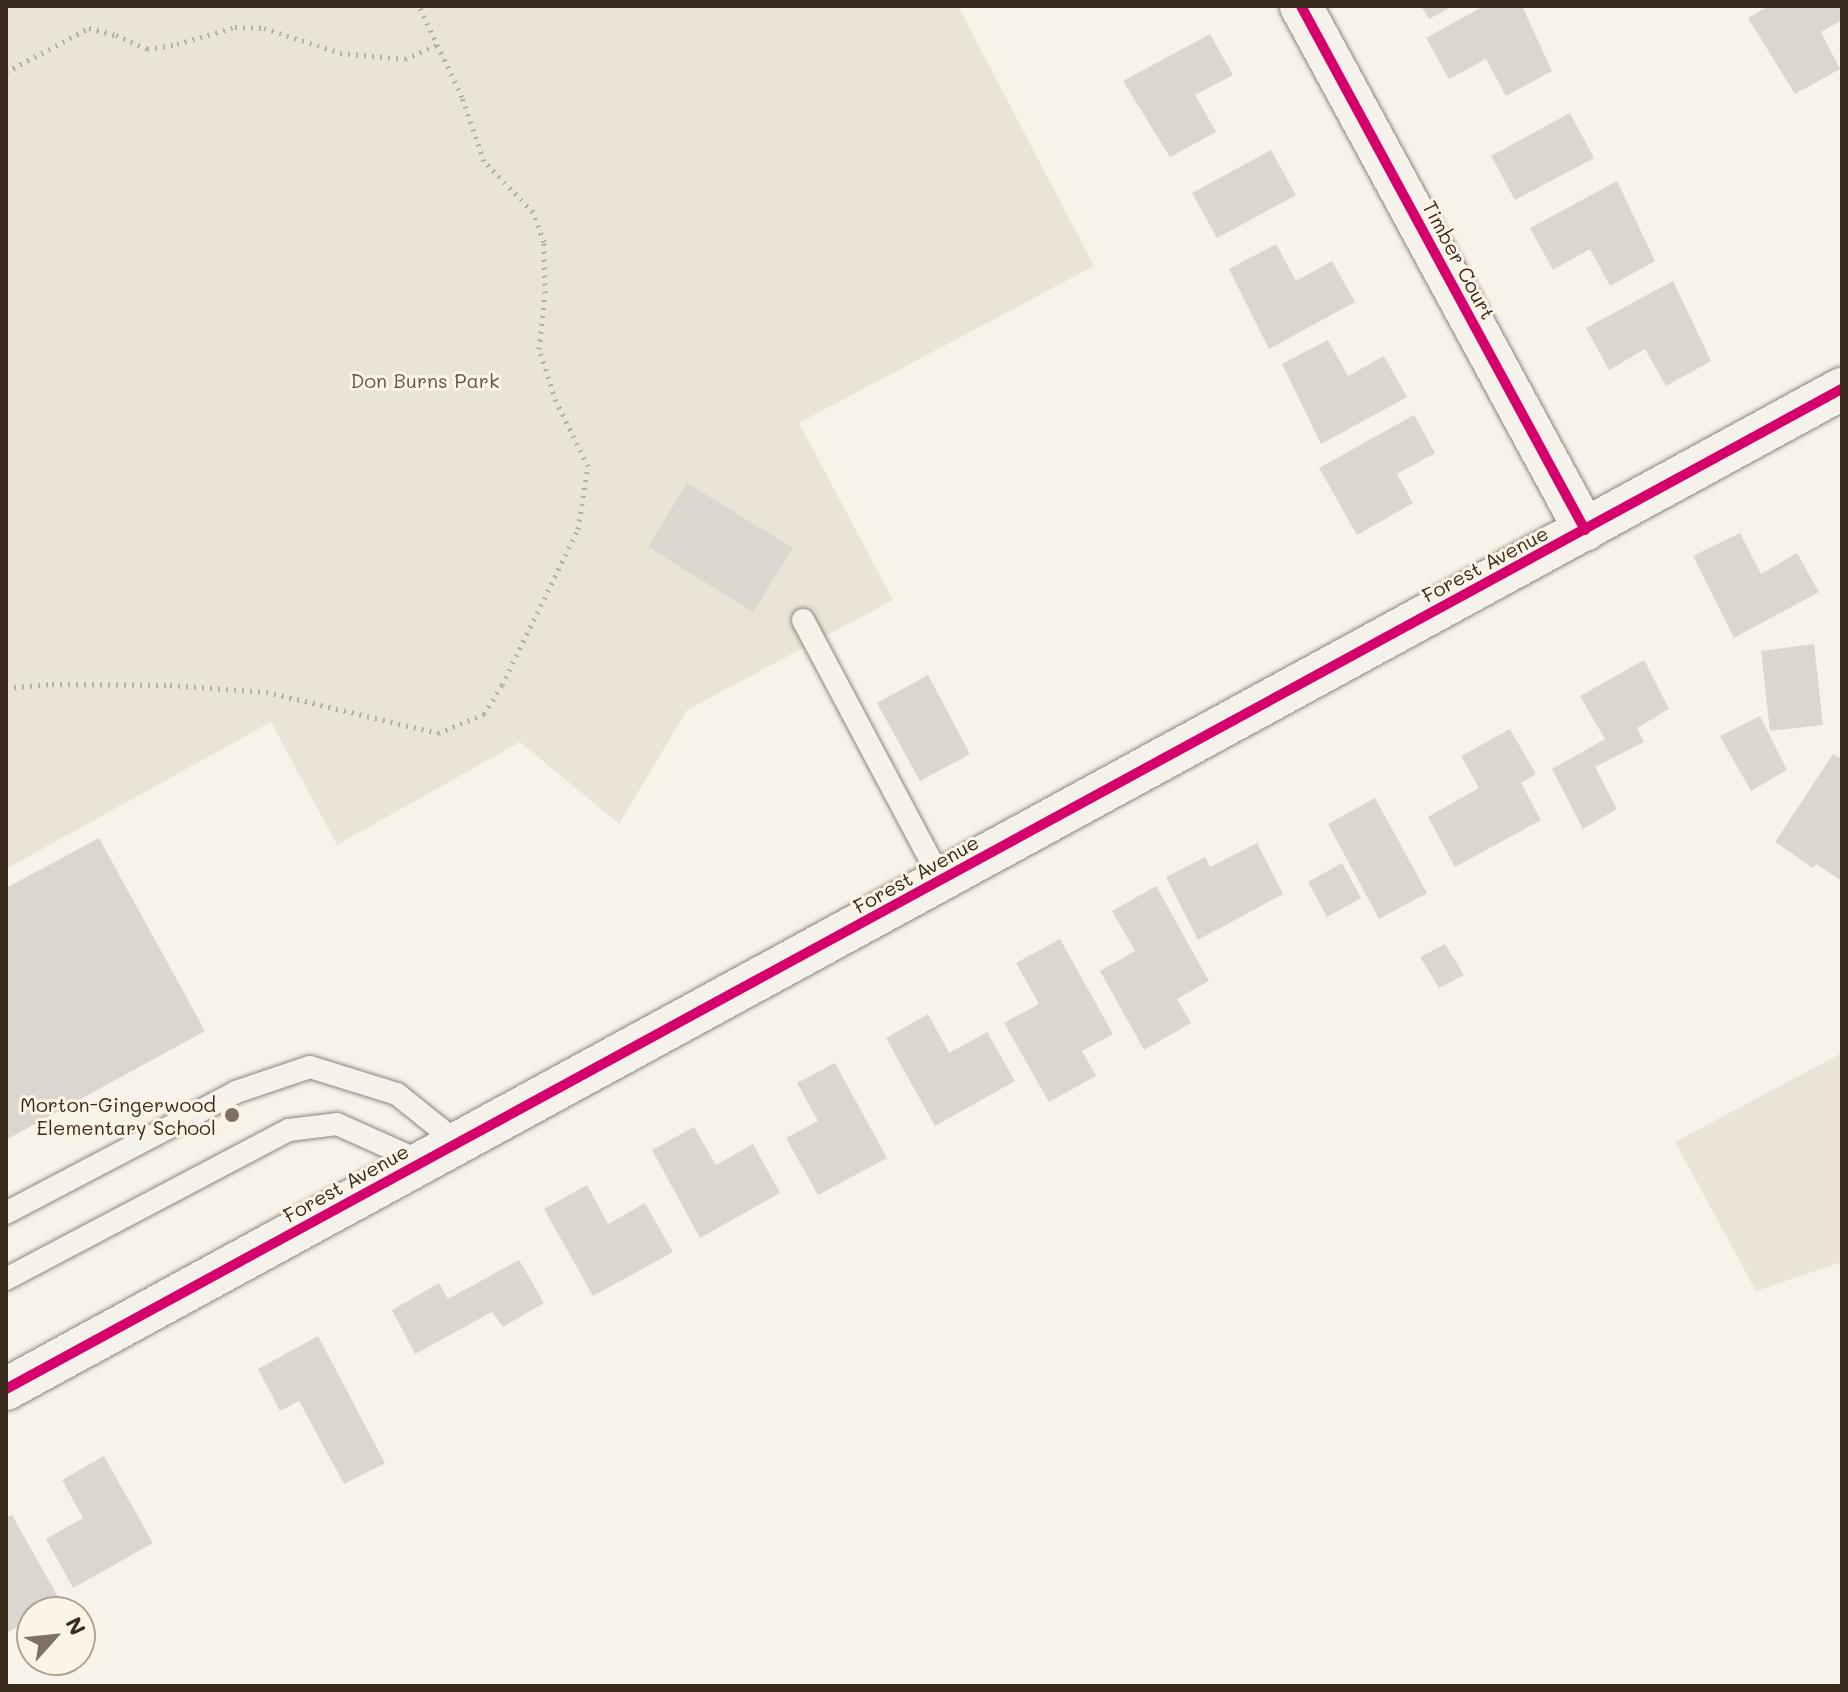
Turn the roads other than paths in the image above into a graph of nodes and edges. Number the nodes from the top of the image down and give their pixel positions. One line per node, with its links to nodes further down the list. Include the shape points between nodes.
1 (1301, 6): 3 (street, Timber Court)
2 (1837, 404): 3 (street, Forest Avenue)
3 (1585, 530): 5 (street, Forest Avenue)
4 (803, 620): 5 (lane)
5 (941, 880): 6 (street, Forest Avenue)
6 (458, 1143): 7 (street, Forest Avenue); 8 (lane, via 397,1094 310,1067 236,1092)
7 (422, 1162): 9 (lane, via 337,1124 289,1130); 10 (street, Forest Avenue)
8 (6, 1213)
9 (6, 1279)
10 (6, 1389)

